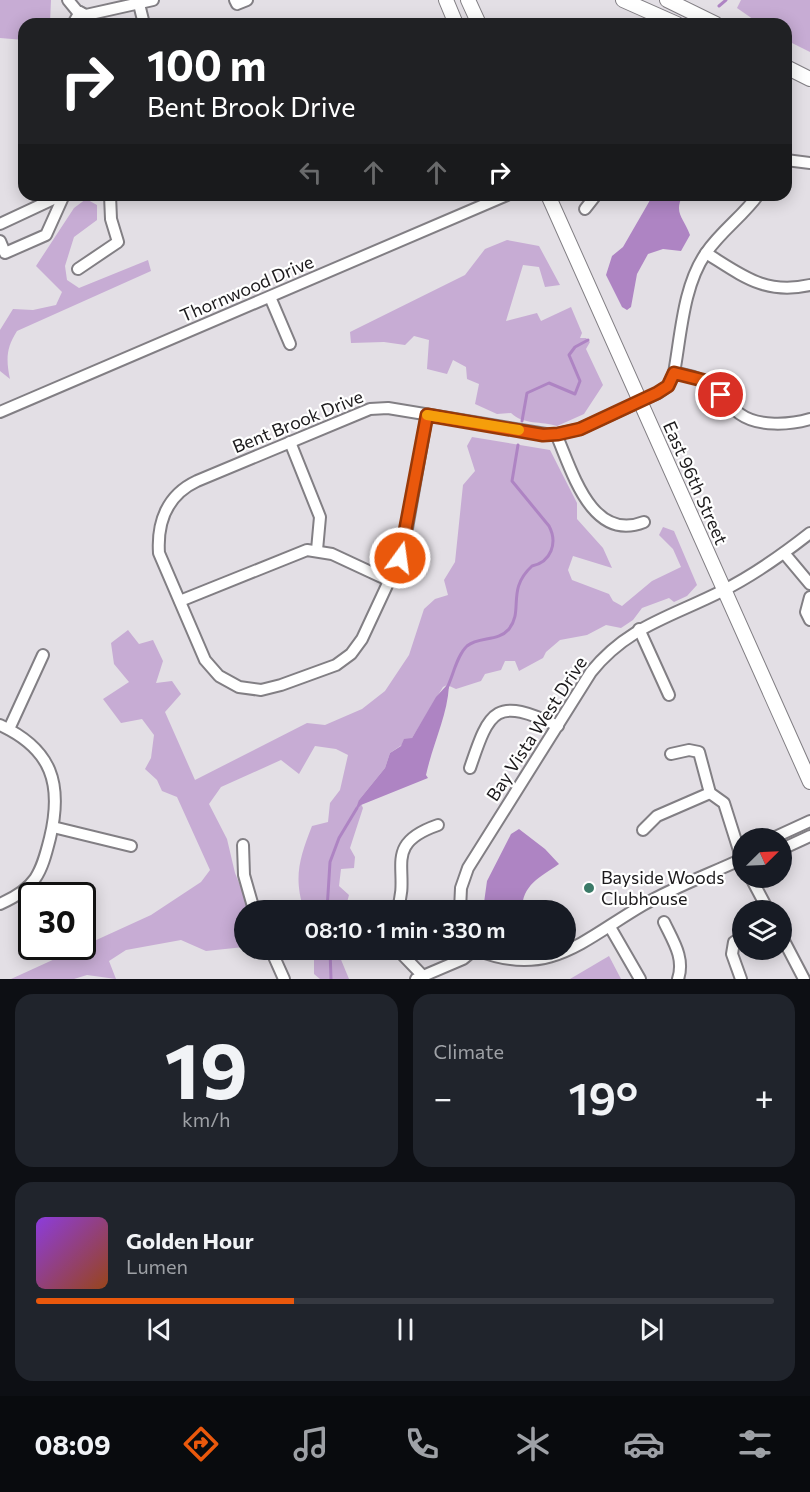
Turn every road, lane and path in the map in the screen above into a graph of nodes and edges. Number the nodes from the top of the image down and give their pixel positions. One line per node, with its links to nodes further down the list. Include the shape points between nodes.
1 (68, 0): 11 (street)
2 (153, 0): 10 (street)
3 (235, 0): 4 (street, via 237,4)
4 (247, 0)
5 (446, 0): 14 (main road)
6 (468, 0): 15 (main road)
7 (478, 0): 16 (main road)
8 (623, 0): 17 (main road)
9 (670, 1): 17 (street); 18 (main road)
10 (138, 2): 11 (street, via 92,14); 13 (street)
11 (80, 12): 12 (street)
12 (76, 18)
13 (142, 18)
14 (451, 18)
15 (476, 18)
16 (486, 18)
17 (664, 18)
18 (704, 18)
19 (792, 70): 20 (main road)
20 (810, 79)
21 (792, 161): 22 (street)
22 (810, 163)
23 (50, 201): 31 (street)
24 (60, 201): 32 (street, via 46,235 5,254)
25 (110, 201): 34 (street, via 118,242)
26 (493, 201): 36 (street, Thornwood Drive)
27 (548, 201): 39 (main road, East 96th Street)
28 (591, 201): 30 (street)
29 (754, 201): 33 (street)
30 (585, 209)
31 (0, 224)
32 (0, 241)
33 (706, 253): 35 (street, via 768,287); 38 (street, via 691,287)
34 (78, 269)
35 (810, 285)
36 (270, 297): 37 (street); 40 (street, Thornwood Drive)
37 (290, 345)
38 (674, 373): 39 (street, Bent Brook Drive, via 661,391); 42 (street, via 706,381 743,416 786,423)
39 (638, 402): 43 (street, Bent Brook Drive, via 580,429); 51 (main road, East 96th Street)
40 (0, 412)
41 (427, 415): 43 (street, Bent Brook Drive); 44 (street, Bent Brook Drive, via 370,409); 49 (street, via 406,539)
42 (810, 419)
43 (556, 434): 45 (street, via 596,514 622,526)
44 (290, 442): 47 (street, via 320,517); 53 (street, Bent Brook Drive, via 189,485 170,503 162,518 159,553)
45 (644, 522)
46 (810, 533): 48 (street, Bay Vista West Drive)
47 (317, 550): 49 (street); 53 (street, via 292,554)
48 (784, 553): 50 (street); 51 (street, Bay Vista West Drive)
49 (390, 581): 53 (street, via 362,639 340,662 269,689 248,689 228,682 214,671 205,660)
50 (810, 584)
51 (723, 590): 55 (street, Bay Vista West Drive); 62 (main road, East 96th Street)
52 (810, 597): 54 (street, via 806,612)
53 (180, 601)
54 (810, 620)
55 (639, 629): 57 (street); 58 (street, Bay Vista West Drive, via 603,657)
56 (43, 655): 59 (street)
57 (669, 695)
58 (558, 726): 61 (street, via 524,711 496,716 484,728); 77 (street, Bay Vista West Drive, via 468,868)
59 (4, 727): 66 (street, via 33,746 47,765 56,791)
60 (671, 754): 63 (street, via 699,752)
61 (470, 768)
62 (810, 782)
63 (710, 793): 67 (street, via 724,803); 69 (street, via 657,816)
64 (810, 821): 68 (street)
65 (438, 825): 76 (street, via 413,837 402,854)
66 (52, 827): 73 (street); 78 (street, via 38,876 23,892)
67 (732, 828)
68 (792, 829)
69 (643, 830)
70 (810, 836): 71 (street)
71 (792, 844)
72 (243, 845): 75 (street, via 243,875)
73 (131, 846)
74 (732, 864): 80 (street, via 652,900)
75 (251, 900)
76 (401, 900)
77 (460, 900)
78 (0, 904)
79 (664, 922): 93 (street, via 680,956)
80 (610, 927): 81 (street); 91 (street)
81 (576, 953)
82 (792, 956): 95 (street)
83 (275, 960): 92 (street)
84 (406, 960): 90 (street)
85 (461, 960): 89 (street)
86 (493, 960): 87 (street, via 507,968 537,970)
87 (567, 960)
88 (734, 960): 94 (street)
89 (440, 974): 90 (street)
90 (419, 978)
91 (637, 978)
92 (284, 979)
93 (678, 979)
94 (741, 979)
95 (804, 979)

